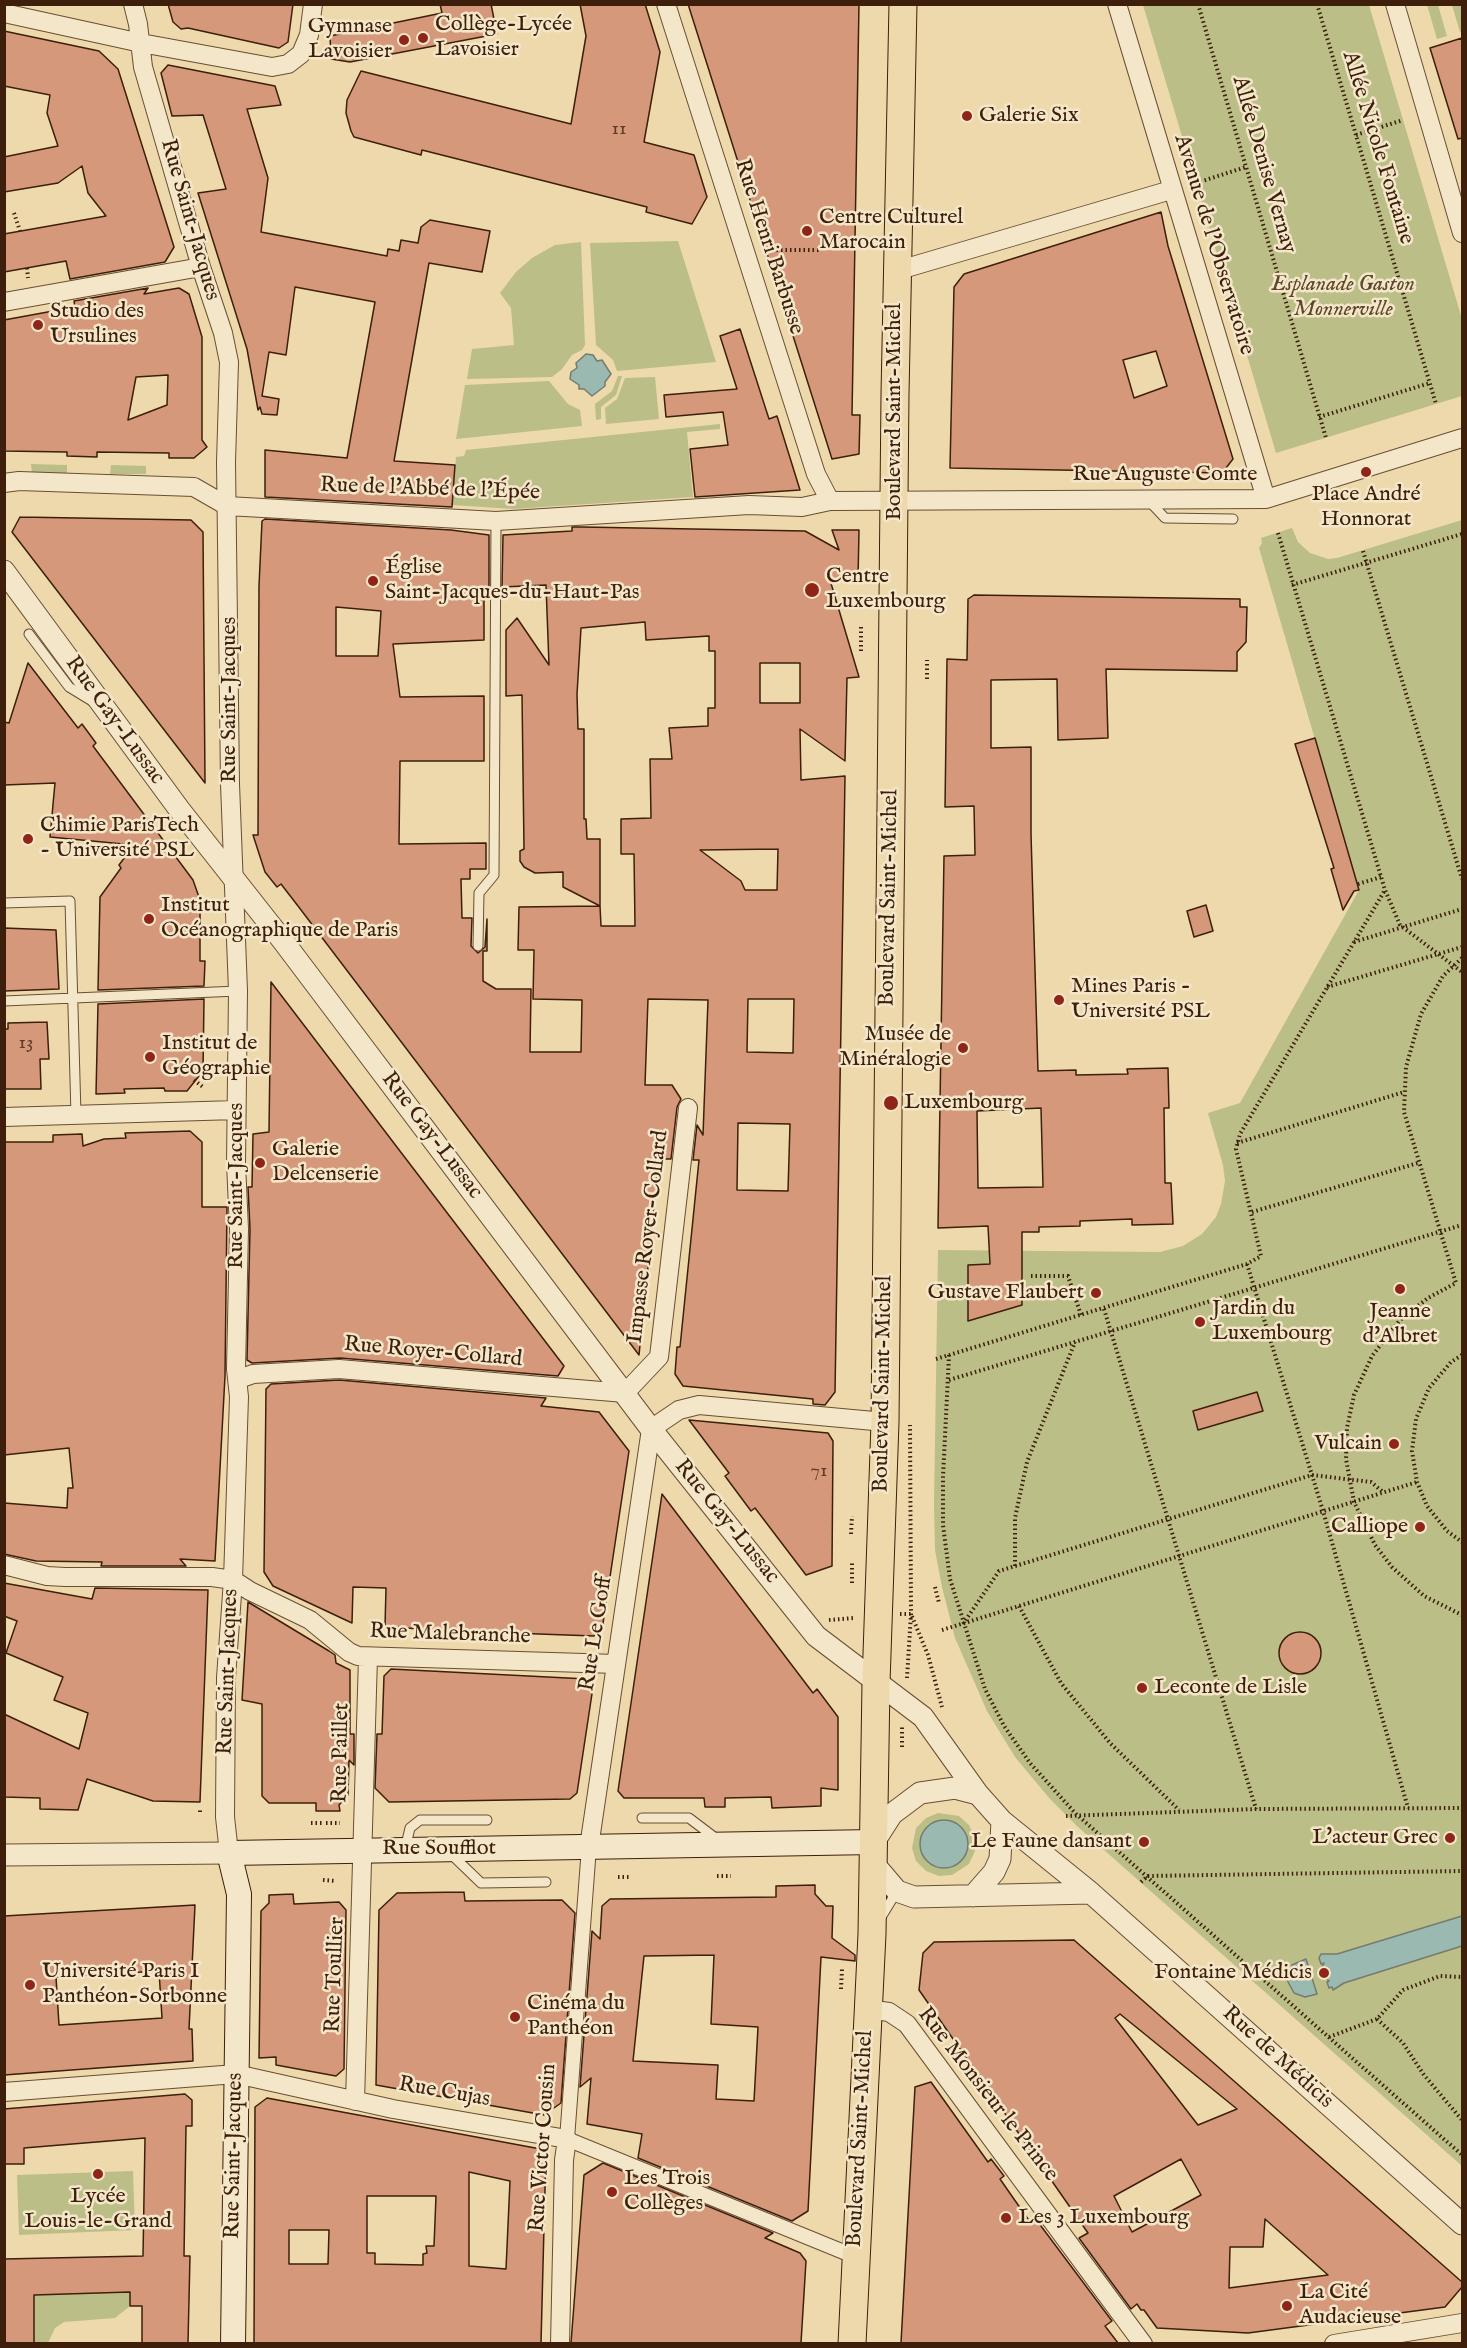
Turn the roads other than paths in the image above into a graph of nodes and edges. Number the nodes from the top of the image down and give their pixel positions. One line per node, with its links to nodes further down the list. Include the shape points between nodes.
1 (133, 4): 8 (street, Rue Saint-Jacques)
2 (313, 4): 8 (street, via 309,35 298,58 281,66)
3 (666, 4): 18 (street, Rue Henri Barbusse, via 816,474)
4 (903, 4): 12 (main road, Boulevard Saint-Michel)
5 (1117, 4): 9 (street, Avenue de l'Observatoire)
6 (1395, 4): 10 (street)
7 (4, 13): 8 (street)
8 (141, 43): 11 (street, Rue Saint-Jacques, via 143,67)
9 (1172, 190): 12 (street); 17 (street, Avenue de l'Observatoire)
10 (1462, 233)
11 (201, 267): 13 (street); 20 (street, Rue Saint-Jacques, via 229,362)
12 (896, 271): 19 (main road, Boulevard Saint-Michel)
13 (4, 302)
14 (1462, 438): 17 (street, Rue Auguste Comte)
15 (4, 483): 20 (street, Rue de l'Abbé de l'Épée, via 194,487)
16 (1148, 499): 17 (street, Rue Auguste Comte); 19 (street, Rue Auguste Comte); 21 (lane, via 1165,518)
17 (1266, 499)
18 (830, 501): 19 (street, Rue de l'Abbé de l'Épée); 22 (street, Rue de l'Abbé de l'Épée, via 802,507 749,505)
19 (894, 502): 38 (main road, Boulevard Saint-Michel)
20 (227, 506): 22 (street, Rue de l'Abbé de l'Épée); 26 (street, Rue Saint-Jacques)
21 (1233, 519)
22 (496, 521): 28 (lane, via 494,875 479,893)
23 (4, 571): 25 (street, Rue Gay-Lussac)
24 (29, 634): 25 (lane, via 69,687)
25 (105, 709): 26 (street, Rue Gay-Lussac)
26 (233, 878): 29 (street, Rue Saint-Jacques); 37 (street, Rue Gay-Lussac)
27 (4, 903): 30 (lane, via 70,902)
28 (478, 946)
29 (238, 990): 30 (lane); 33 (street, Rue Saint-Jacques)
30 (74, 998): 31 (lane); 34 (lane)
31 (4, 1001)
32 (688, 1108): 37 (street, Impasse Royer-Collard, via 659,1357)
33 (236, 1110): 34 (street); 36 (street, Rue Saint-Jacques)
34 (76, 1115): 35 (street)
35 (4, 1117)
36 (239, 1378): 37 (street, Rue Royer-Collard, via 339,1369); 41 (street, Rue Saint-Jacques)
37 (625, 1392): 39 (street, Rue Gay-Lussac)
38 (885, 1422): 39 (street, via 699,1406 679,1410); 44 (main road, Boulevard Saint-Michel)
39 (651, 1429): 43 (street, Rue Le Goff); 44 (street, Rue Gay-Lussac, via 816,1636)
40 (4, 1565): 41 (street, via 65,1577)
41 (233, 1580): 42 (street, Rue Malebranche, via 310,1620 350,1652); 54 (street, Rue Saint-Jacques, via 226,1678 225,1817)
42 (368, 1657): 43 (street, Rue Malebranche); 51 (street, Rue Paillet)
43 (616, 1664): 50 (street, Rue Le Goff)
44 (876, 1683): 45 (street, Rue Gay-Lussac, via 923,1717); 55 (main road, Boulevard Saint-Michel)
45 (978, 1794): 48 (street); 55 (street, via 955,1788 920,1793 892,1814)
46 (642, 1818): 49 (lane, via 689,1818)
47 (488, 1820): 52 (lane, via 420,1820 410,1828)
48 (1002, 1821): 59 (street, Rue de Médicis); 60 (street, via 1000,1859)
49 (724, 1845): 50 (main road, Rue Soufflot); 55 (main road, Rue Soufflot)
50 (589, 1847): 53 (main road, Rue Soufflot); 66 (street, Rue Victor Cousin)
51 (363, 1850): 52 (main road, Rue Soufflot); 54 (main road, Rue Soufflot); 65 (street, Rue Toullier)
52 (405, 1850): 53 (main road, Rue Soufflot)
53 (448, 1850): 57 (lane, via 481,1883)
54 (229, 1853): 56 (street, Rue Soufflot); 63 (main road, Rue Saint-Jacques, via 239,1894)
55 (874, 1853): 58 (street); 61 (main road, Boulevard Saint-Michel)
56 (4, 1855)
57 (546, 1882)
58 (897, 1891): 60 (street, via 914,1897); 61 (lane, Boulevard Saint-Michel)
59 (1091, 1893): 60 (street); 67 (street, Rue de Médicis)
60 (973, 1896)
61 (872, 1935): 62 (main road, Boulevard Saint-Michel)
62 (867, 2010): 68 (main road, Boulevard Saint-Michel); 73 (street, Rue Monsieur le Prince, via 890,2012 907,2024)
63 (236, 2074): 64 (street, Rue Cujas); 65 (street, Rue Cujas); 70 (main road, Rue Saint-Jacques)
64 (4, 2092)
65 (355, 2101): 66 (street, Rue Cujas)
66 (567, 2139): 68 (street, Rue Cujas); 71 (street, Rue Victor Cousin)
67 (1462, 2224)
68 (856, 2257): 72 (main road, Boulevard Saint-Michel)
69 (1462, 2323): 74 (street)
70 (233, 2343)
71 (560, 2343)
72 (852, 2343)
73 (1143, 2343)
74 (1334, 2343)

